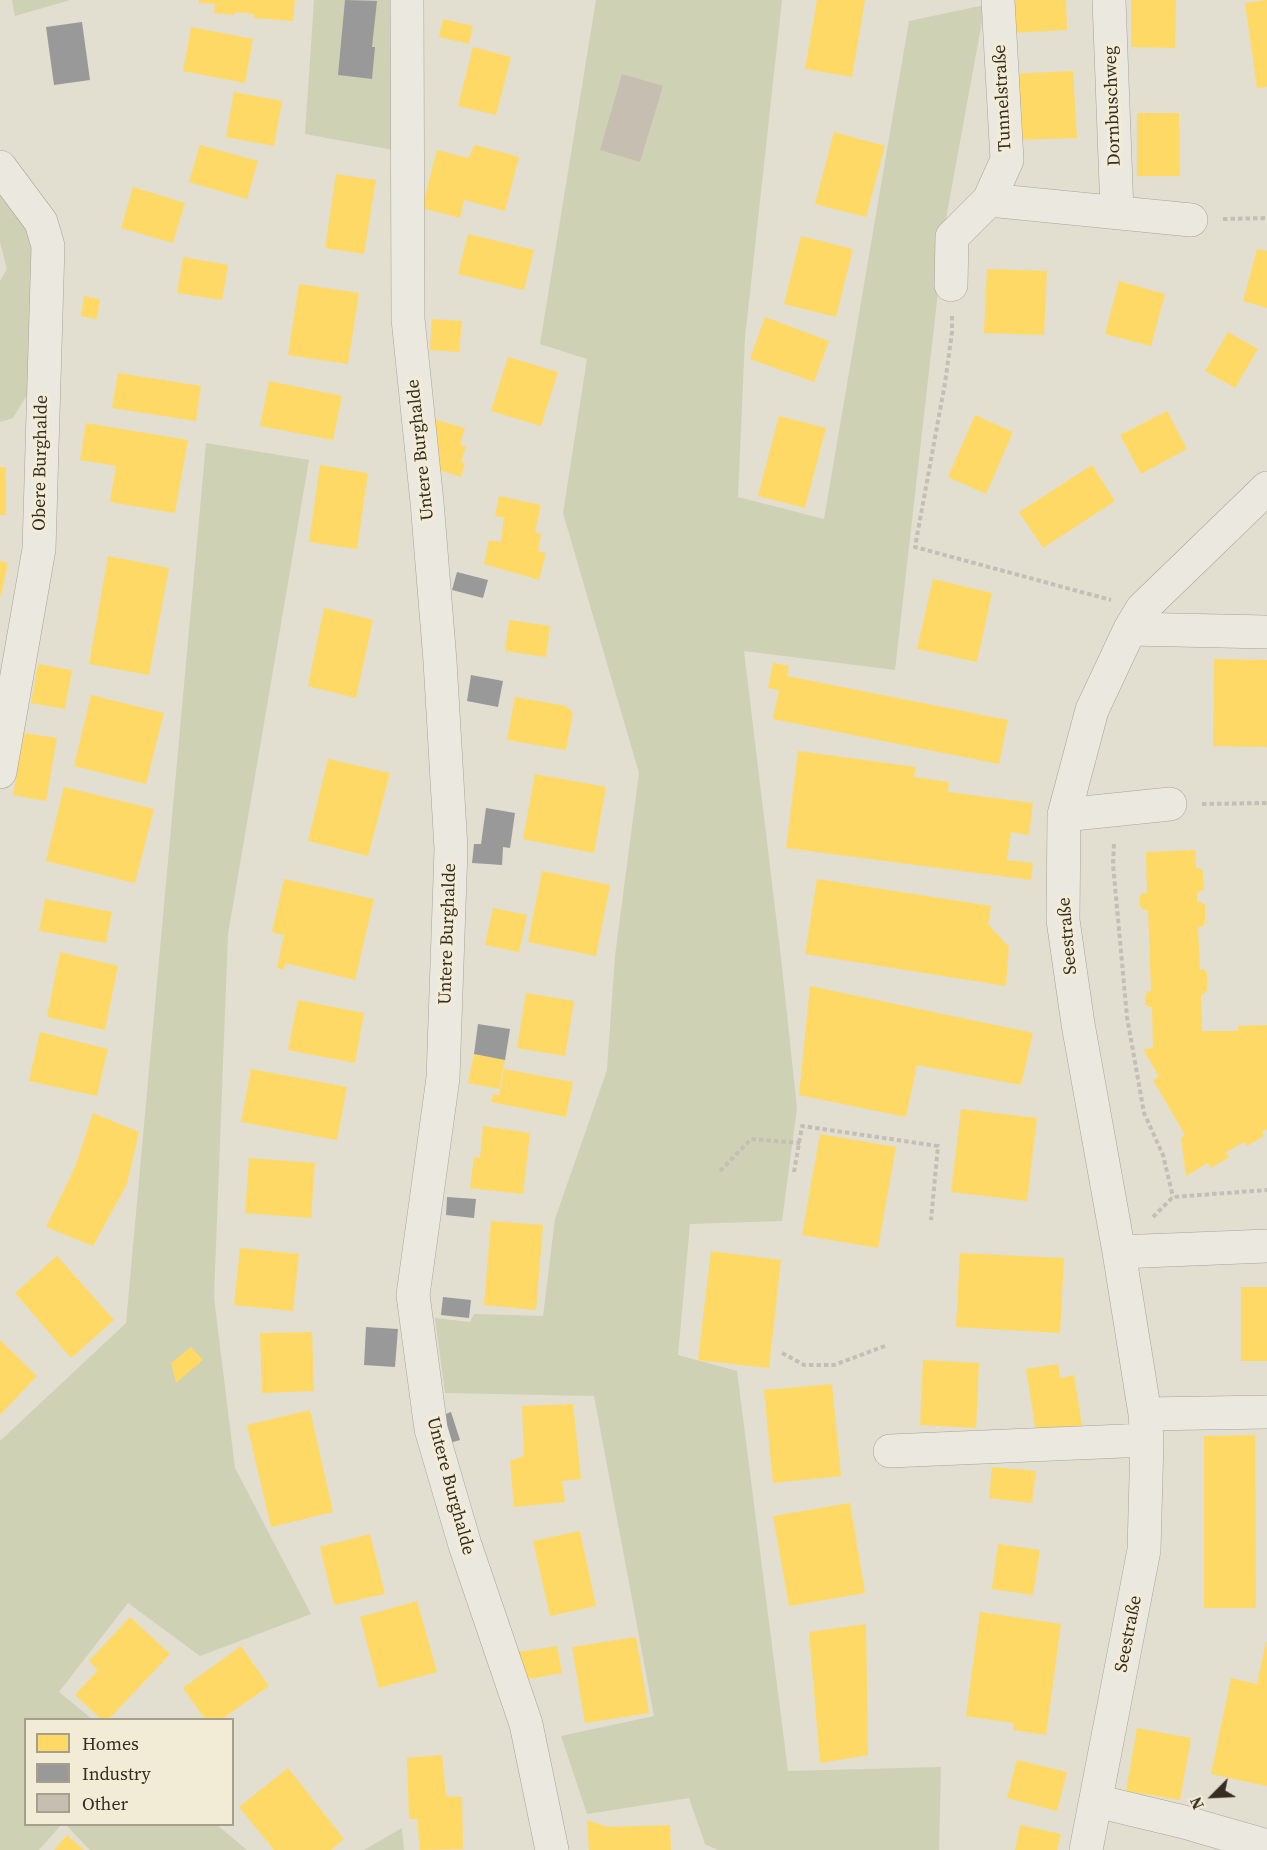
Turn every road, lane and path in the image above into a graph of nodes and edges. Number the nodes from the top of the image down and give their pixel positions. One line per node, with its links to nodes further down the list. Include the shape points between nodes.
1 (406, 0): 33 (street, Untere Burghalde, via 408,319 438,638 451,849 443,1078 413,1294 431,1429 465,1545 526,1724)
2 (998, 0): 5 (street, Tunnelstraße, via 1007,160)
3 (1109, 0): 6 (street, Dornbuschweg)
4 (0, 166): 13 (street, Obere Burghalde, via 41,222 48,246 39,549)
5 (989, 200): 6 (street); 9 (street, Tunnelstraße, via 952,237)
6 (1117, 212): 8 (street)
7 (1267, 218): 8 (path)
8 (1191, 220)
9 (951, 285): 11 (path, via 952,332 915,547)
10 (1267, 488): 11 (street, Seestraße)
11 (1136, 619): 12 (street); 17 (street, Seestraße, via 1092,710)
12 (1267, 632)
13 (0, 772)
14 (1267, 803): 15 (path)
15 (1170, 804): 16 (street)
16 (1115, 810): 17 (street); 22 (path, via 1113,864 1127,1017 1144,1113 1163,1155)
17 (1064, 815): 25 (street, Seestraße, via 1063,920)
18 (800, 1143): 19 (path, via 751,1139); 20 (path); 23 (path, via 802,1125 938,1146)
19 (720, 1171)
20 (794, 1172)
21 (1267, 1190): 22 (path)
22 (1173, 1197): 25 (path)
23 (931, 1220)
24 (1267, 1246): 25 (street)
25 (1119, 1252): 29 (street, Seestraße)
26 (885, 1346): 27 (path, via 834,1365 804,1365)
27 (782, 1353)
28 (1267, 1412): 29 (street)
29 (1146, 1427): 30 (street); 31 (street, Seestraße, via 1144,1550)
30 (890, 1451)
31 (1095, 1801): 32 (street); 34 (street, Seestraße)
32 (1267, 1846)
33 (552, 1850)
34 (1086, 1850)

